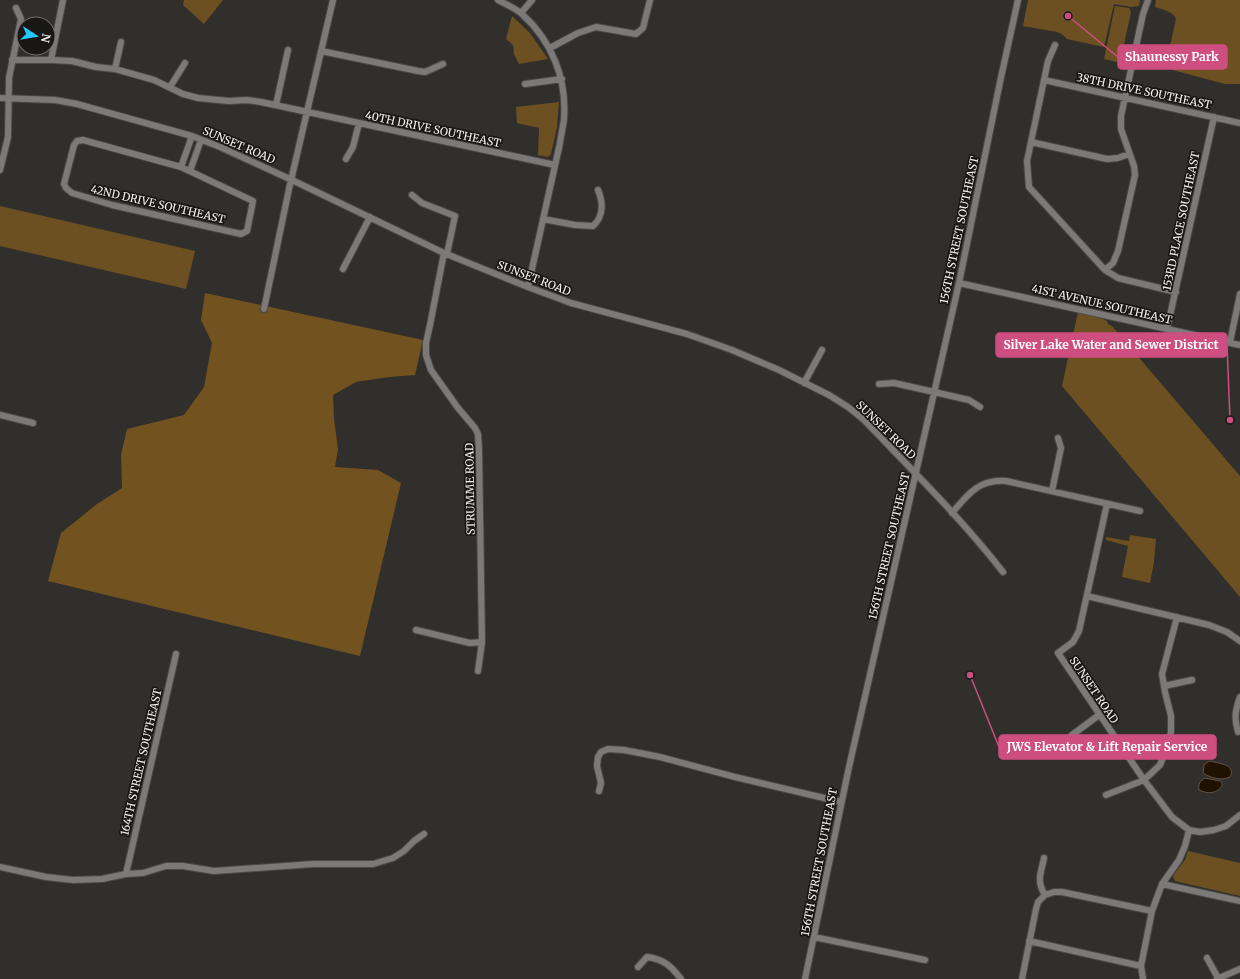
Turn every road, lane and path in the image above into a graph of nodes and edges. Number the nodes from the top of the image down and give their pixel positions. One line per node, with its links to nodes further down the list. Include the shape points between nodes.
1 (64, 0): 16 (street)
2 (333, 0): 14 (street)
3 (498, 0): 9 (street)
4 (532, 0): 9 (street)
5 (650, 0): 12 (street, via 643,28 636,34 596,27 578,33)
6 (1018, 0): 49 (street, 156TH STREET SOUTHEAST)
7 (1148, 0): 24 (street)
8 (16, 8): 15 (street, via 21,19)
9 (521, 13): 12 (street)
10 (121, 42): 19 (street)
11 (1055, 45): 21 (street)
12 (550, 48): 20 (street)
13 (288, 50): 27 (street)
14 (322, 51): 18 (street, via 425,72); 28 (street)
15 (12, 60): 16 (street); 26 (street)
16 (51, 60): 19 (street)
17 (185, 63): 23 (street)
18 (443, 64)
19 (115, 69): 23 (street)
20 (562, 79): 22 (street); 37 (street, via 564,120)
21 (1044, 80): 24 (street, 38TH DRIVE SOUTHEAST); 34 (street)
22 (526, 84)
23 (170, 87): 27 (street, via 198,98 229,102 247,100)
24 (1124, 97): 29 (street, 38TH DRIVE SOUTHEAST); 35 (street, via 1121,129)
25 (0, 98): 26 (street, SUNSET ROAD)
26 (8, 99): 32 (street, SUNSET ROAD, via 56,100 78,104); 39 (street, via 8,137)
27 (276, 105): 28 (street)
28 (308, 112): 30 (street, 40TH DRIVE SOUTHEAST); 41 (street)
29 (1214, 117): 31 (street, 38TH DRIVE SOUTHEAST); 51 (street, 153RD PLACE SOUTHEAST)
30 (359, 123): 36 (street, via 354,147); 37 (street, 40TH DRIVE SOUTHEAST)
31 (1240, 123)
32 (192, 136): 33 (street, SUNSET ROAD); 38 (street)
33 (201, 140): 40 (street); 41 (street, SUNSET ROAD)
34 (1031, 142): 35 (street, via 1107,159); 48 (street, via 1027,162 1029,187)
35 (1129, 154): 48 (street, via 1135,175 1118,251 1113,263)
36 (346, 159)
37 (555, 165): 45 (street)
38 (181, 167): 40 (street); 40 (street, 42ND DRIVE SOUTHEAST, via 83,140 77,141 74,145 64,184 72,193 112,204 241,234 246,231 253,201)
39 (0, 170)
40 (190, 171)
41 (292, 180): 44 (street, SUNSET ROAD); 54 (street)
42 (598, 190): 45 (street, via 603,201 599,220 593,226)
43 (412, 195): 46 (street, STRUMME ROAD, via 422,203 455,216)
44 (370, 217): 46 (street, SUNSET ROAD); 47 (street)
45 (543, 219): 50 (street)
46 (445, 254): 50 (street, SUNSET ROAD); 76 (street, STRUMME ROAD, via 426,344 426,355 431,370 478,434)
47 (342, 269)
48 (1105, 270): 51 (street, via 1118,278)
49 (959, 283): 55 (street, 41ST AVENUE SOUTHEAST); 61 (street, 156TH STREET SOUTHEAST)
50 (528, 287): 59 (street, SUNSET ROAD, via 571,303 687,334 732,350)
51 (1176, 292): 55 (street, 153RD PLACE SOUTHEAST)
52 (1240, 294): 53 (street)
53 (1239, 307): 56 (street)
54 (264, 309)
55 (1167, 329): 56 (street, 41ST AVENUE SOUTHEAST)
56 (1230, 342): 57 (street, 41ST AVENUE SOUTHEAST)
57 (1240, 345)
58 (822, 350): 59 (street)
59 (804, 383): 66 (street, SUNSET ROAD, via 829,395 858,415)
60 (879, 384): 61 (street, via 894,384)
61 (934, 392): 62 (street, via 969,400); 66 (street, 156TH STREET SOUTHEAST)
62 (980, 407)
63 (0, 415): 64 (street)
64 (33, 423)
65 (1058, 438): 67 (street, via 1061,448)
66 (916, 474): 70 (street, SUNSET ROAD); 88 (street, 156TH STREET SOUTHEAST)
67 (1052, 492): 68 (street); 70 (street, via 994,480 966,496)
68 (1107, 504): 69 (street); 72 (street)
69 (1140, 511)
70 (952, 513): 71 (street, SUNSET ROAD)
71 (1002, 572)
72 (1087, 596): 73 (street); 82 (street, SUNSET ROAD, via 1079,631 1073,642 1058,653)
73 (1177, 617): 75 (street, via 1210,625); 80 (street, via 1162,674)
74 (416, 630): 76 (street, via 470,643)
75 (1240, 641)
76 (482, 642): 78 (street, STRUMME ROAD)
77 (176, 654): 94 (street, 164TH STREET SOUTHEAST)
78 (478, 671)
79 (1192, 680): 80 (street)
80 (1164, 686): 85 (street, via 1171,716 1171,732 1160,765)
81 (1240, 698): 83 (street, via 1235,721)
82 (1099, 715): 84 (street); 85 (street, SUNSET ROAD)
83 (1238, 732)
84 (1072, 735)
85 (1144, 780): 87 (street); 90 (street, SUNSET ROAD, via 1172,817)
86 (599, 791): 88 (street, via 601,783 598,757 608,749 660,757)
87 (1106, 794)
88 (841, 802): 99 (street, 156TH STREET SOUTHEAST)
89 (1240, 815): 90 (street, via 1226,826 1214,830)
90 (1189, 830): 95 (street, via 1179,860)
91 (424, 834): 94 (street, via 393,858 373,864 304,864 214,871 166,866 143,873)
92 (1044, 858): 96 (street, via 1039,883)
93 (0, 867): 94 (street, via 73,880 102,879)
94 (126, 874)
95 (1162, 884): 97 (street); 98 (street)
96 (1045, 895): 98 (street, via 1062,892); 100 (street, via 1038,902)
97 (1240, 901)
98 (1152, 911): 103 (street)
99 (814, 937): 102 (street); 108 (street, 156TH STREET SOUTHEAST)
100 (1029, 941): 103 (street); 109 (street)
101 (1207, 958): 106 (street)
102 (925, 960)
103 (1141, 966): 110 (street)
104 (638, 967): 107 (street, via 647,957 652,958 666,962)
105 (1240, 969): 106 (street)
106 (1218, 978)
107 (682, 979)
108 (806, 979)
109 (1022, 979)
110 (1143, 979)

